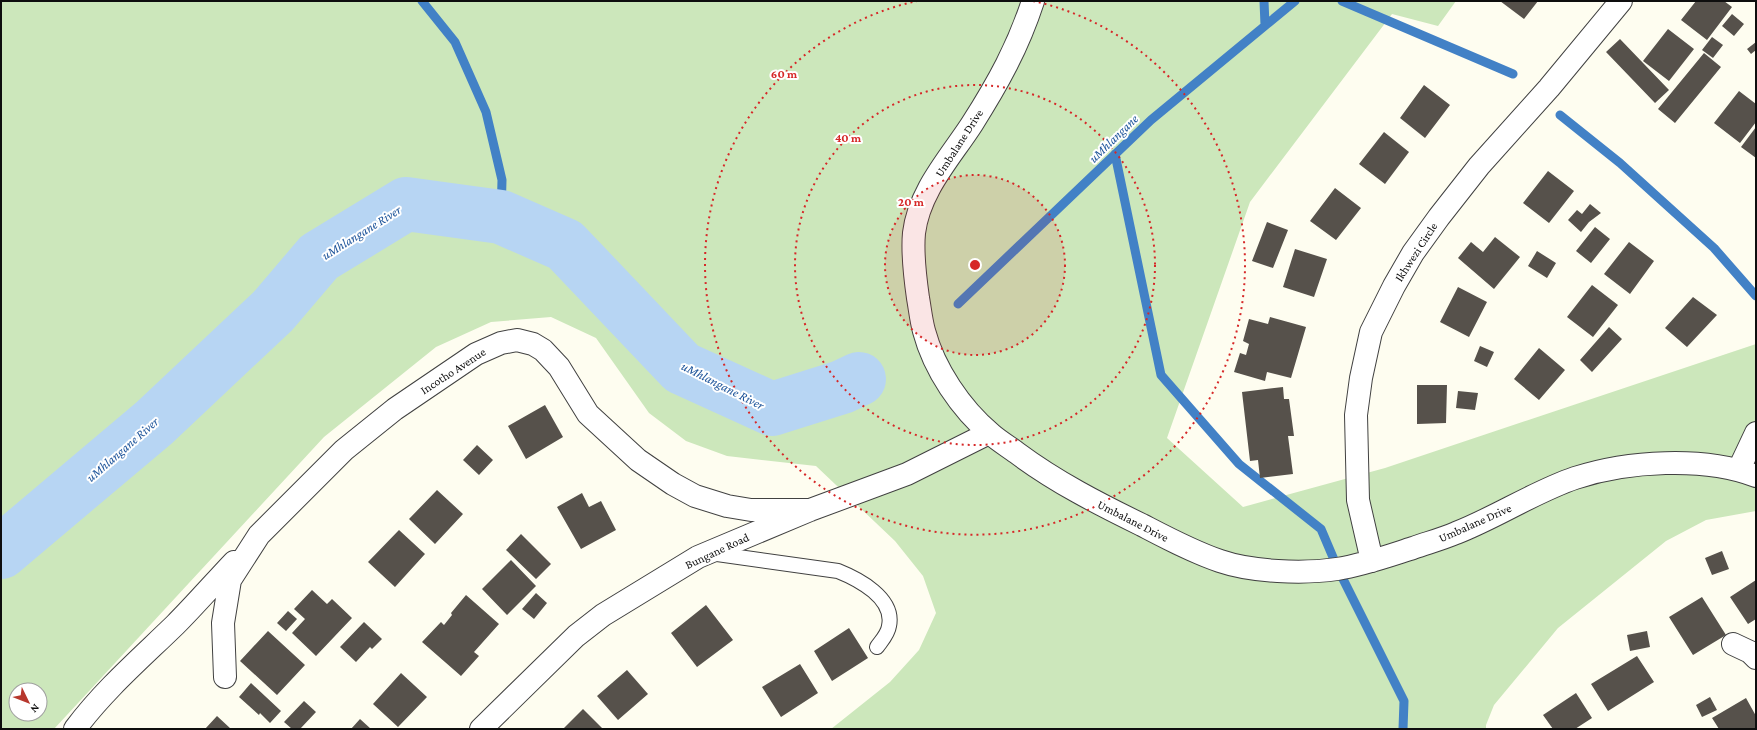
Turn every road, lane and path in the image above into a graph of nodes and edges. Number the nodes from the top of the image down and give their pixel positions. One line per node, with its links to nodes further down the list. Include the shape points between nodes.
1 (1033, 1): 3 (street, Umbalane Drive, via 1014,52 996,86 927,191 914,232 916,284 924,331 931,350 955,395)
2 (1621, 1): 9 (street, Ikhwezi Circle, via 1549,88 1479,166 1439,217 1413,253 1371,332 1356,415 1358,500)
3 (989, 433): 6 (street, Bungane Road, via 907,474); 9 (street, Umbalane Drive, via 1080,494 1220,562 1254,569 1309,572 1338,569)
4 (1756, 433): 5 (street)
5 (1747, 472): 9 (street, Umbalane Drive, via 1689,462 1600,471 1574,478 1546,490 1455,534)
6 (810, 510): 7 (street, Incotho Avenue, via 751,510 727,506 695,496 673,484 638,460 588,414 559,368 543,350 533,344 516,340 501,343 476,354 395,409 344,450); 8 (street, Bungane Road)
7 (259, 534): 13 (street, Incotho Avenue, via 230,580 223,623); 14 (street, via 176,624 116,680)
8 (708, 553): 11 (lane, via 838,571 848,575 878,596 886,605 890,625); 15 (street, Bungane Road, via 636,594 592,623 548,662)
9 (1372, 561)
10 (1733, 644): 12 (street, via 1750,652)
11 (877, 647)
12 (1756, 658)
13 (225, 677)
14 (75, 729)
15 (481, 729)

